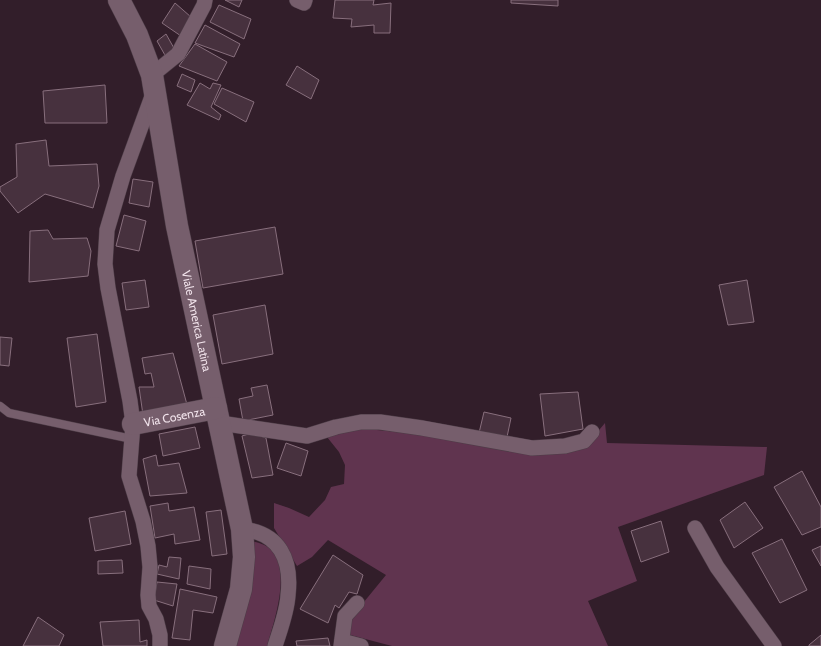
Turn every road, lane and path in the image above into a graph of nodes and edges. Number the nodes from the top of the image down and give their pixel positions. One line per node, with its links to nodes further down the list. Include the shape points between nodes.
1 (119, 0): 5 (main road, Viale America Latina, via 137,35)
2 (205, 0): 5 (street, via 178,54)
3 (296, 0): 4 (street, via 304,3)
4 (305, 0)
5 (153, 82): 7 (main road, Viale America Latina, via 177,226); 8 (street, via 122,176 105,245 108,288 130,400)
6 (0, 406): 8 (lane, via 9,412)
7 (218, 416): 8 (main road, Via Cosenza); 9 (street, via 307,436 360,422 380,422 532,448 565,446 584,441); 11 (main road, Viale America Latina)
8 (132, 431): 14 (street, via 129,476 148,546 149,606 156,619)
9 (592, 432)
10 (695, 528): 18 (street, via 717,567)
11 (242, 529): 15 (main road, Viale America Latina, via 244,557 241,589); 16 (street, via 256,530 268,536 283,551 288,573 288,595)
12 (357, 602): 13 (street, via 345,616)
13 (342, 644): 17 (street)
14 (160, 646)
15 (225, 646)
16 (275, 646)
17 (361, 646)
18 (774, 646)

